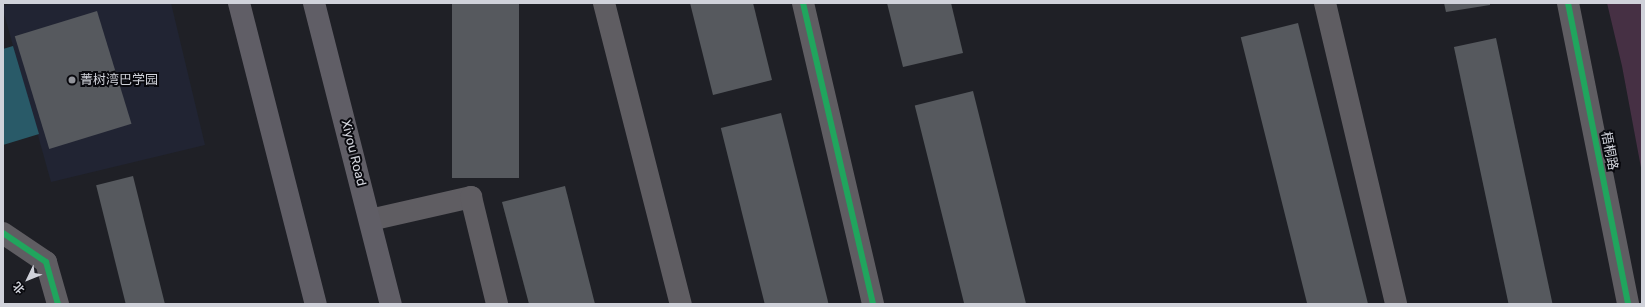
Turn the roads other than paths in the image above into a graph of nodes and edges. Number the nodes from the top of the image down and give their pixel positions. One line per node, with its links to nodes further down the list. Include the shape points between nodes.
1 (239, 3): 10 (main road)
2 (314, 3): 7 (main road, Xiyou Road)
3 (604, 3): 13 (street)
4 (803, 3): 14 (street)
5 (1325, 3): 15 (street)
6 (1568, 3): 16 (street, 梧桐路)
7 (370, 220): 11 (main road, Xiyou Road); 12 (street, via 471,197)
8 (3, 233): 9 (street, via 46,262)
9 (58, 304)
10 (316, 304)
11 (391, 304)
12 (497, 304)
13 (681, 304)
14 (873, 304)
15 (1396, 304)
16 (1628, 304)

